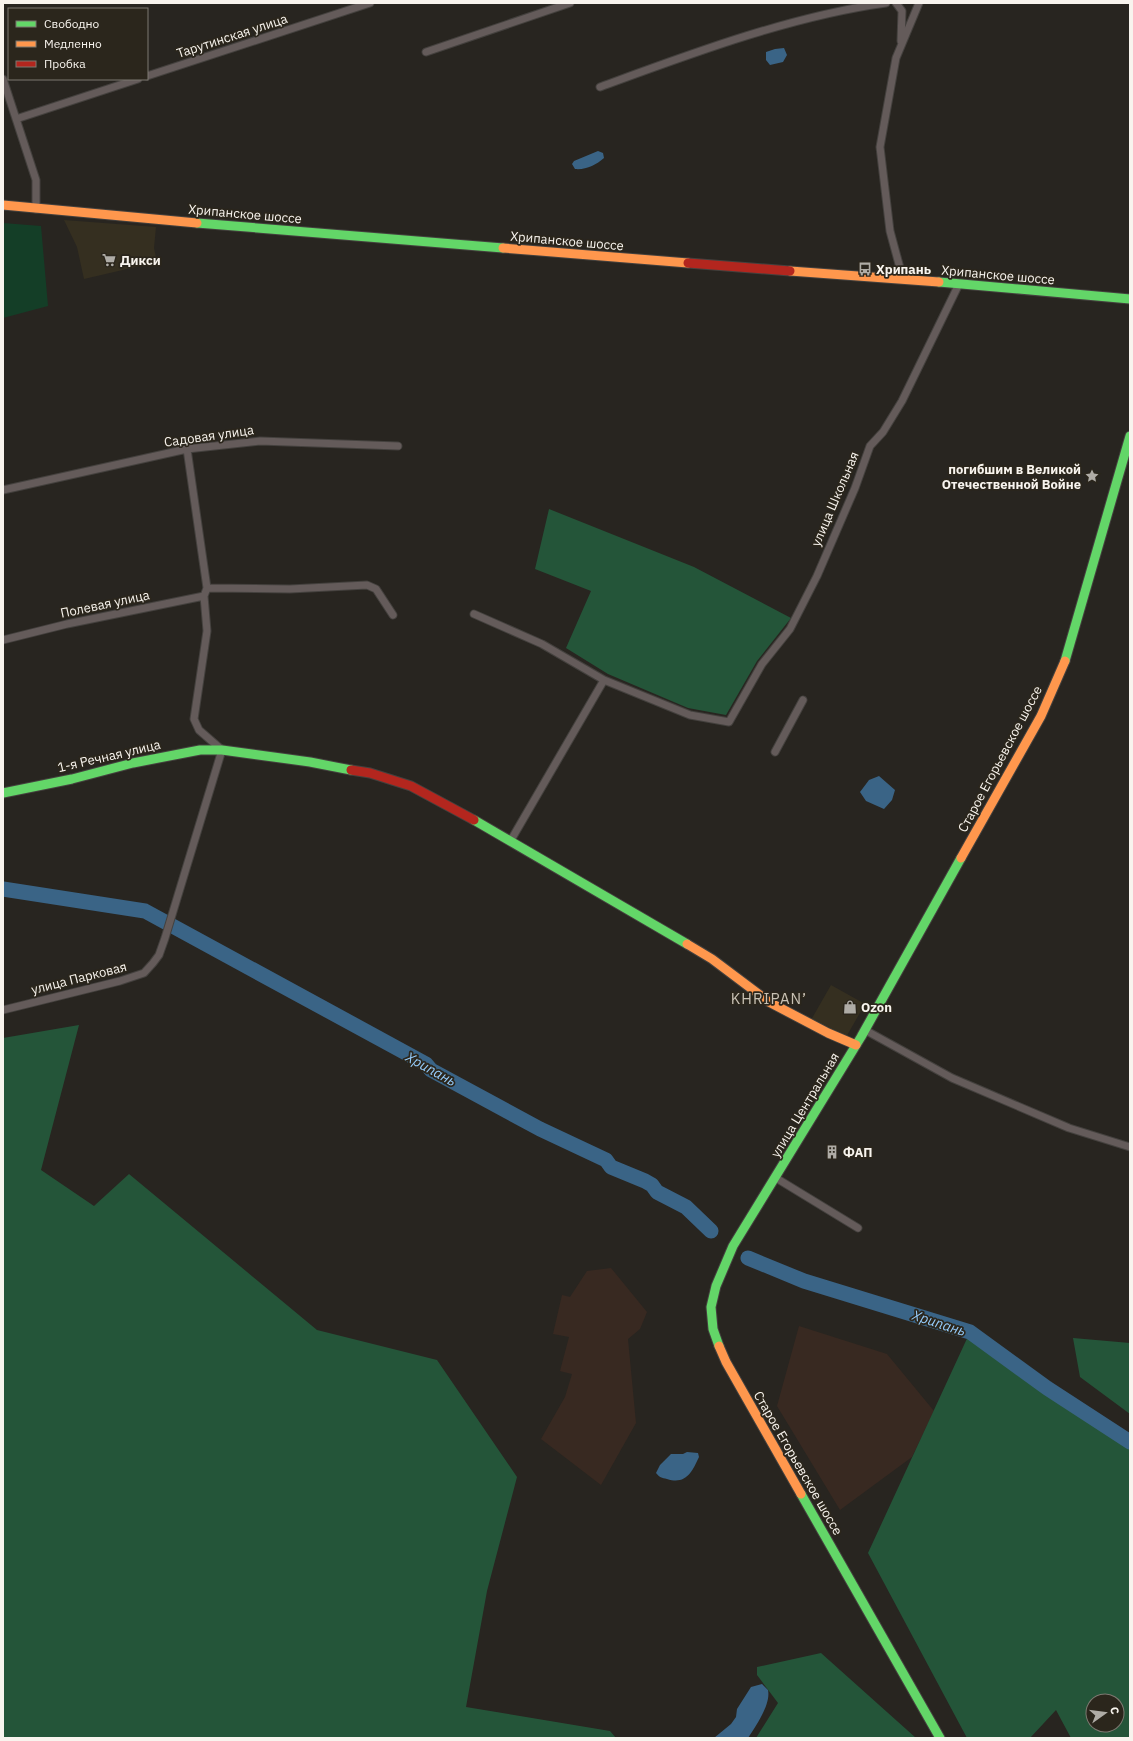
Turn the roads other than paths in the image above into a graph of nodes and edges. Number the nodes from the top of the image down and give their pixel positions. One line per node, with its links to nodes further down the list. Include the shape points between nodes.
1 (370, 3): 8 (street, Тарутинская улица)
2 (570, 3): 7 (street)
3 (886, 3): 11 (street, via 806,19 746,36)
4 (896, 3): 6 (street, via 902,11)
5 (919, 3): 6 (street)
6 (901, 45): 15 (street, via 896,58 880,147 890,231)
7 (426, 52)
8 (148, 76)
9 (3, 79): 12 (street)
10 (135, 80): 12 (street)
11 (600, 87)
12 (16, 119): 14 (street, via 36,180)
13 (3, 205): 14 (main road, Хрипанское шоссе)
14 (36, 209): 15 (main road, Хрипанское шоссе)
15 (903, 279): 16 (main road, Хрипанское шоссе)
16 (959, 284): 17 (main road, Хрипанское шоссе); 27 (street, улица Школьная, via 902,401 883,432 870,446 817,576 790,629 762,664 729,722 690,715)
17 (1130, 299)
18 (1130, 436): 34 (main road, Старое Егорьевское шоссе, via 1064,663 1041,716)
19 (398, 446): 20 (street, Садовая улица, via 260,441)
20 (187, 448): 21 (street, Садовая улица); 22 (street)
21 (3, 490)
22 (207, 588): 23 (street); 25 (street, via 290,589 367,585 376,589)
23 (204, 596): 26 (street, Полевая улица); 29 (street, via 207,631 194,719 199,730)
24 (474, 614): 27 (street, via 542,644)
25 (393, 615)
26 (3, 640)
27 (604, 680): 32 (street)
28 (803, 700): 30 (street)
29 (222, 750): 31 (main road, 1-я Речная улица, via 200,750 133,763); 32 (main road, 1-я Речная улица, via 310,762 376,775 411,786); 33 (street, улица Парковая, via 165,938 159,954 144,973 120,982)
30 (775, 752)
31 (3, 793)
32 (511, 840): 35 (main road, 1-я Речная улица, via 712,959 769,1002)
33 (3, 1010)
34 (865, 1030): 35 (main road, улица Центральная); 36 (street, via 952,1078 1069,1128)
35 (856, 1045): 37 (main road, улица Центральная)
36 (1130, 1147)
37 (776, 1178): 38 (main road, улица Центральная); 39 (street)
38 (767, 1193): 40 (main road, Старое Егорьевское шоссе, via 733,1246 718,1276 712,1302 713,1330 726,1362)
39 (858, 1228)
40 (940, 1738)

